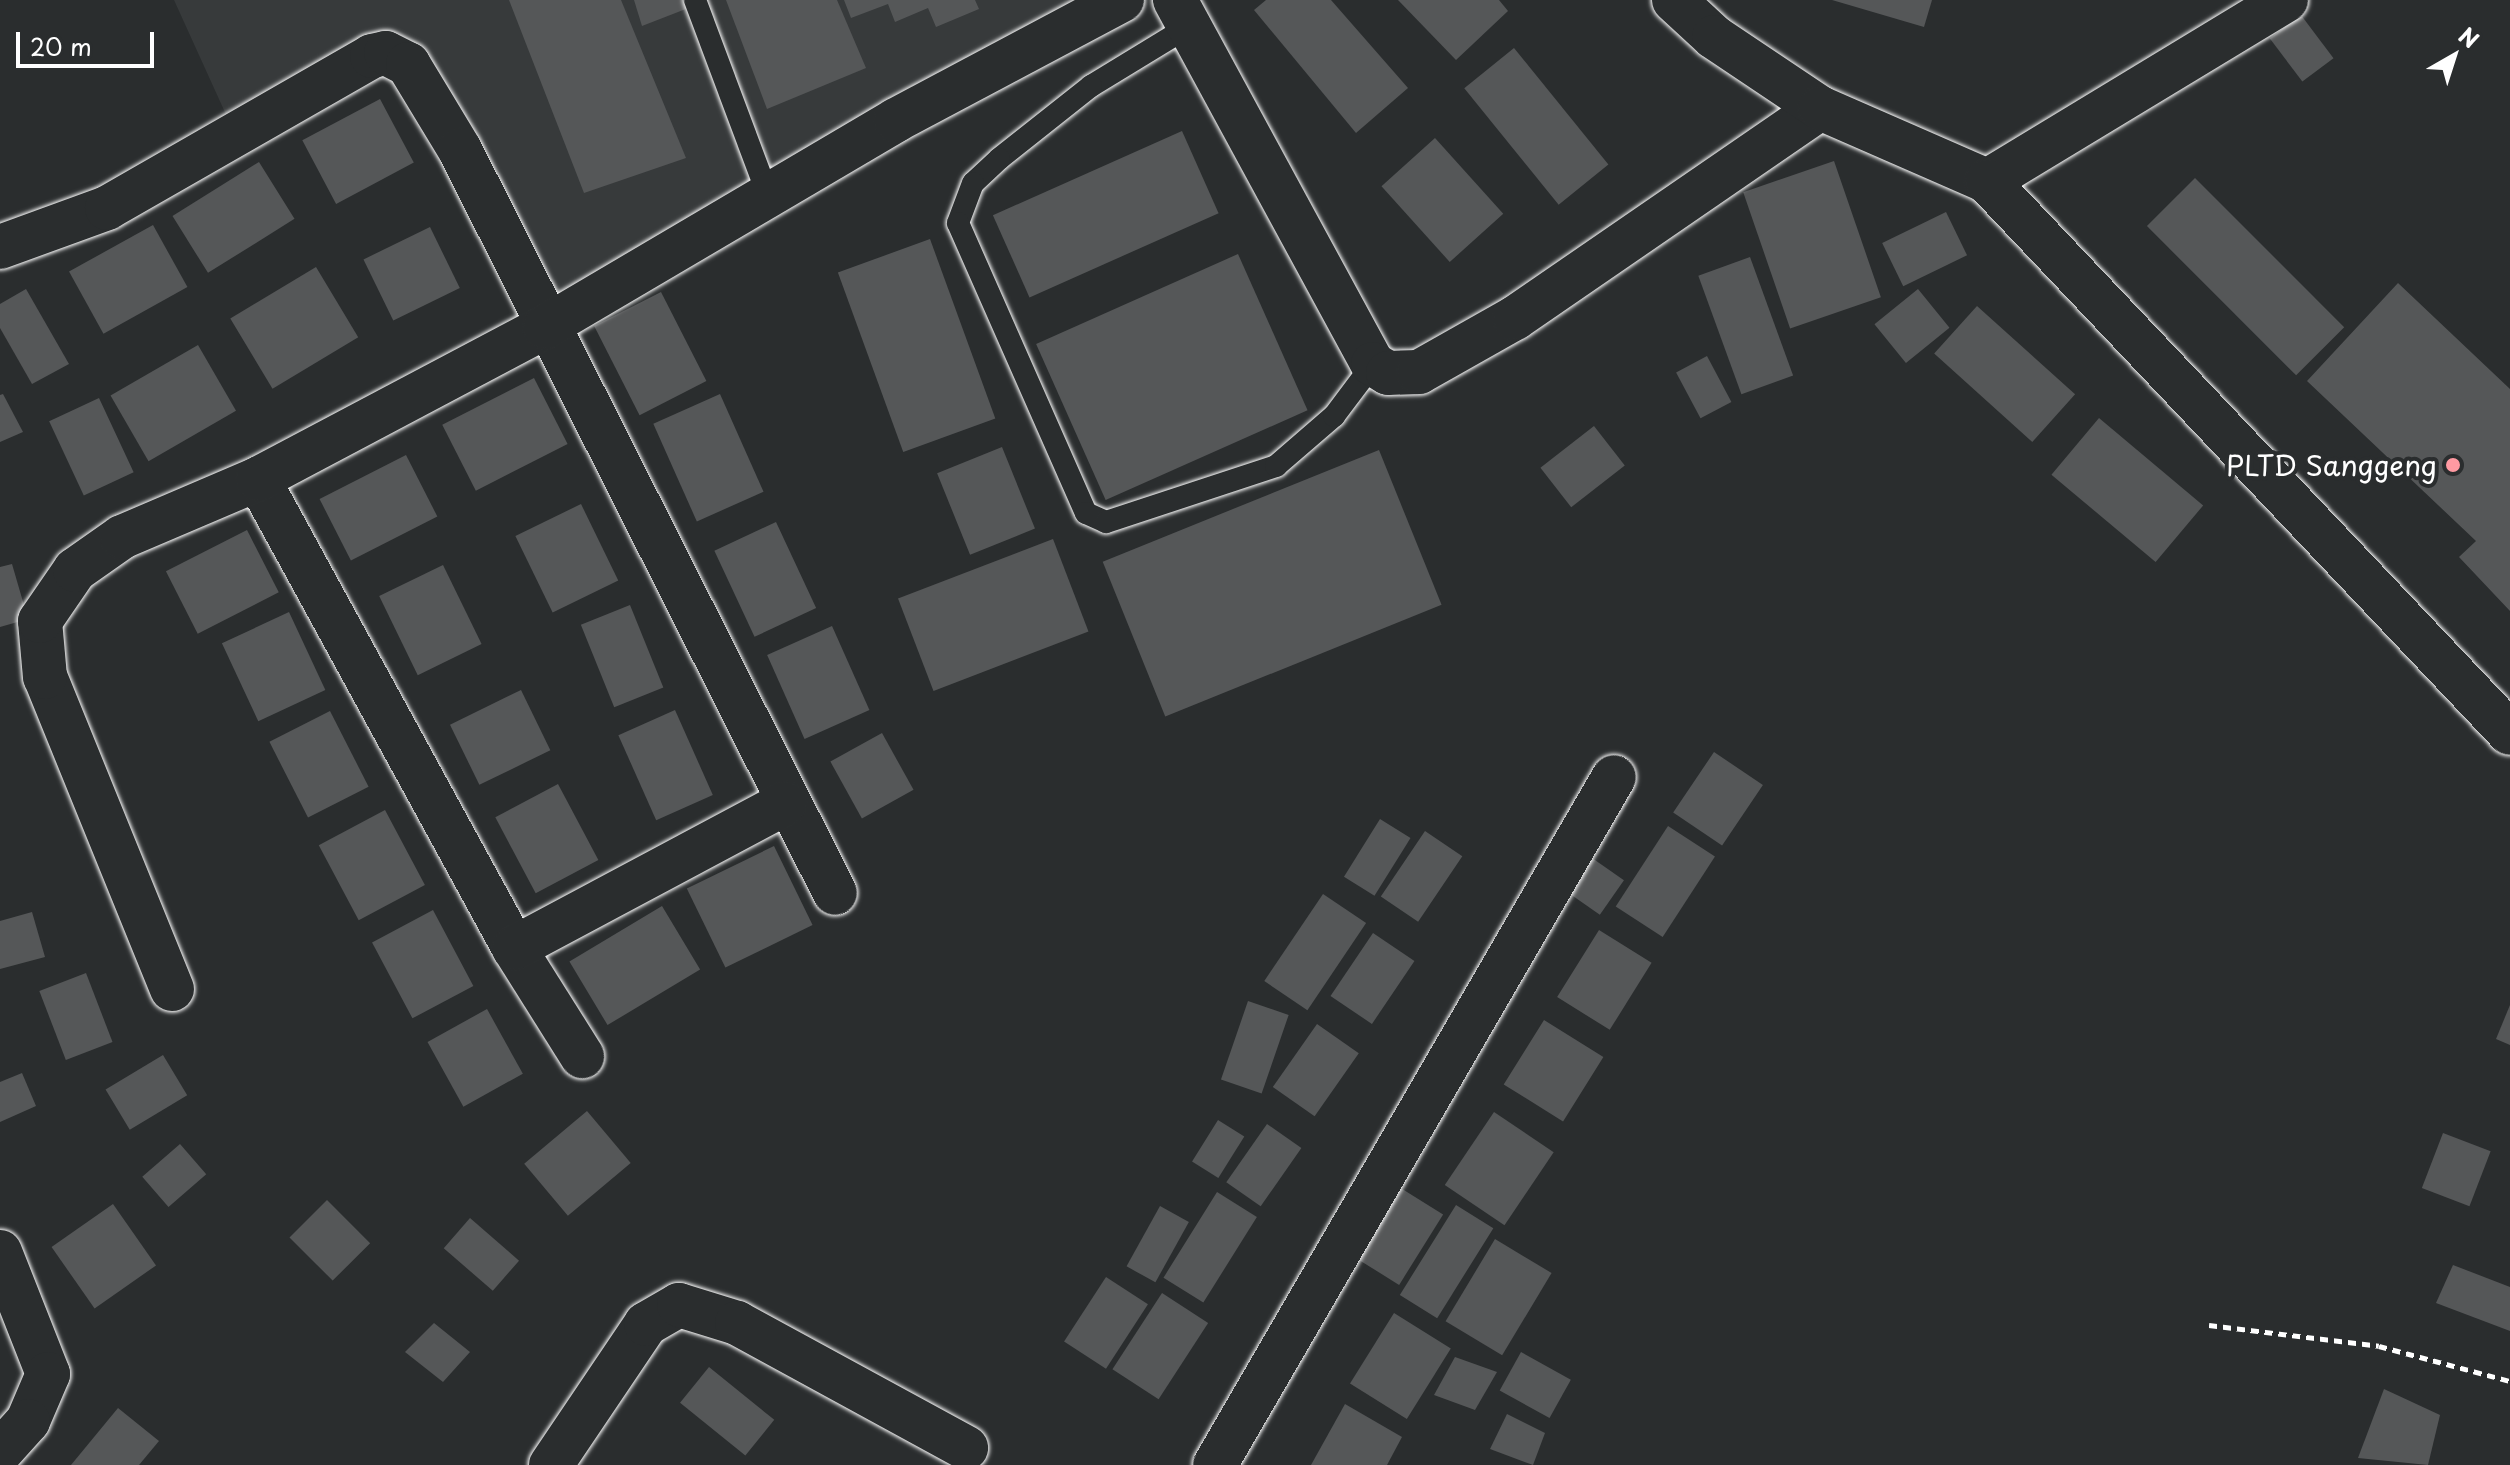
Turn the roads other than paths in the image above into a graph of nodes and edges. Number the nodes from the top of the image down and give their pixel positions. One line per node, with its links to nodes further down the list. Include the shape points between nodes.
1 (695, 0): 8 (lane)
2 (1674, 0): 6 (street)
3 (2286, 0): 7 (street)
4 (1095, 7): 8 (street)
5 (1180, 14): 11 (street); 11 (lane, via 973,183 958,223 1086,513 1106,522 1276,466 1334,416)
6 (1820, 108): 7 (street); 11 (street, via 1515,318 1419,372 1388,373)
7 (1987, 181): 13 (street)
8 (768, 195): 10 (street)
9 (0, 247): 10 (street, via 107,208 386,53 418,74)
10 (545, 327): 12 (street); 15 (street)
11 (1373, 364)
12 (258, 479): 17 (street); 18 (street, via 95,552 40,621 45,677)
13 (2510, 733)
14 (1614, 777): 24 (street)
15 (785, 803): 16 (street); 17 (street)
16 (835, 893)
17 (514, 948): 19 (street)
18 (172, 989)
19 (582, 1056)
20 (0, 1252): 21 (street, via 48,1374 28,1421)
21 (0, 1452)
22 (973, 1459): 23 (street, via 737,1323 679,1305 646,1324)
23 (551, 1465)
24 (1215, 1465)

